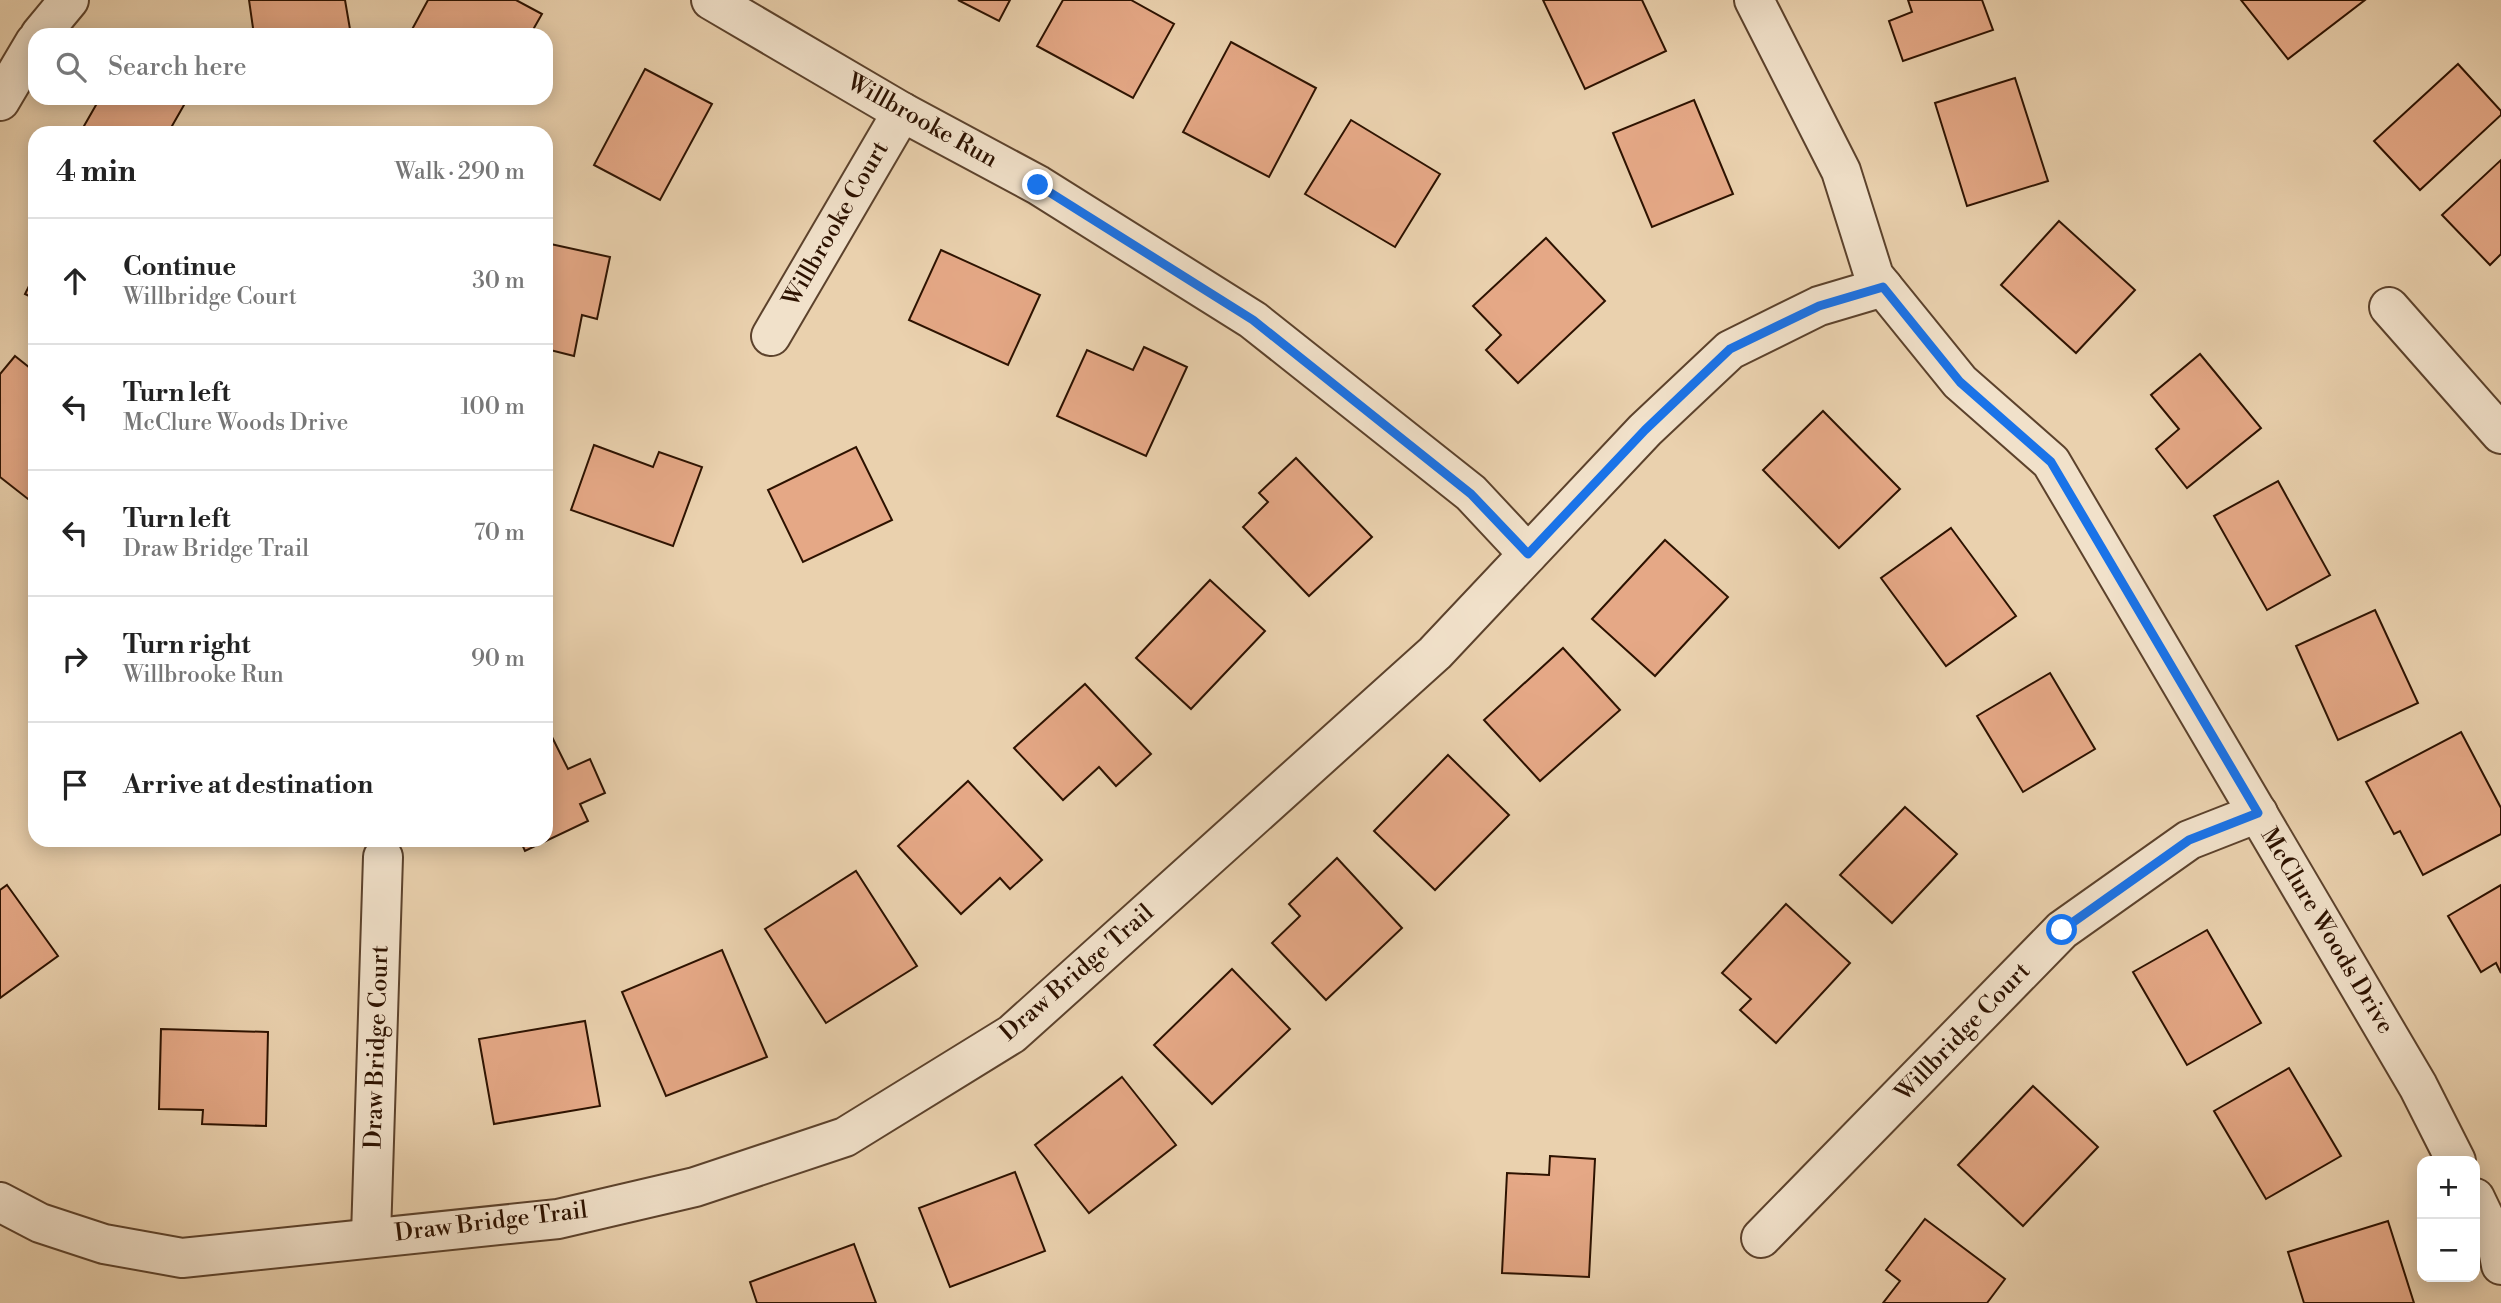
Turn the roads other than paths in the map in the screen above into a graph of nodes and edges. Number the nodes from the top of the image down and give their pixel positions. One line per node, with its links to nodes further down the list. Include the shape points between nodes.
1 (69, 0): 4 (street)
2 (710, 0): 7 (street, Willbrooke Run)
3 (1754, 0): 8 (street, McClure Woods Drive, via 1842,171 1874,276)
4 (46, 28)
5 (28, 54): 6 (street)
6 (0, 101)
7 (902, 112): 10 (street, Willbrooke Court); 12 (street, Willbrooke Run, via 1038,185 1253,320 1471,494)
8 (1883, 287): 12 (street, Draw Bridge Trail, via 1819,306 1730,349 1645,430); 13 (street, McClure Woods Drive, via 1960,382 2051,462)
9 (2389, 307): 11 (street)
10 (771, 336)
11 (2501, 434)
12 (1528, 554): 18 (street, Draw Bridge Trail, via 1435,653 1012,1034 845,1137 695,1187 558,1219)
13 (2258, 813): 15 (street, McClure Woods Drive, via 2418,1086); 19 (street, Willbridge Court, via 2189,840 2062,930)
14 (383, 857): 18 (street, Draw Bridge Court)
15 (2453, 1156)
16 (0, 1202): 18 (street, Draw Bridge Trail, via 40,1223 104,1244 182,1258)
17 (2480, 1208): 20 (street, via 2497,1244)
18 (371, 1236)
19 (1761, 1238)
20 (2501, 1265)

